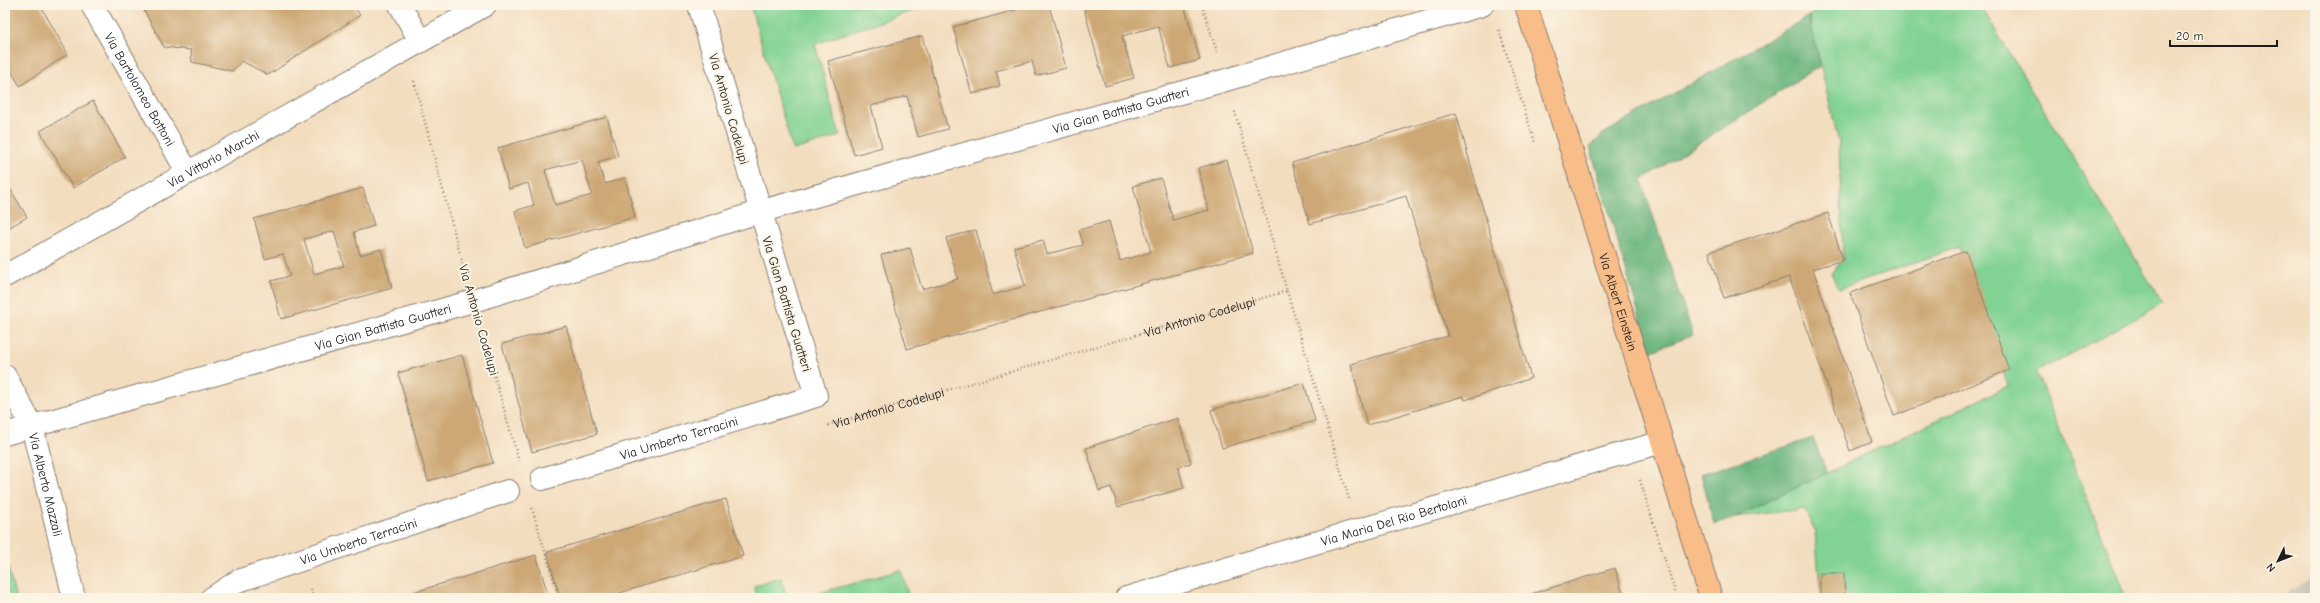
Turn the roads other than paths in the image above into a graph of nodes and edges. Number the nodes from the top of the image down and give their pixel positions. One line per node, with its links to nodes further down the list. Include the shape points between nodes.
1 (92, 5): 8 (street, Via Bartolomeo Bottoni)
2 (400, 5): 7 (street)
3 (485, 5): 7 (street, Via Vittorio Marchi)
4 (698, 5): 9 (street, Via Antonio Codelupi)
5 (1482, 5): 9 (street, Via Gian Battista Guatteri)
6 (1526, 5): 15 (main road, Via Albert Einstein)
7 (420, 41): 8 (street, Via Vittorio Marchi)
8 (188, 173): 10 (street, Via Vittorio Marchi)
9 (759, 212): 12 (street, Via Gian Battista Guatteri); 13 (street, Via Gian Battista Guatteri, via 464,303)
10 (5, 276)
11 (5, 376): 13 (street, Via Alberto Mazzali)
12 (816, 396): 16 (street, Via Umberto Terracini)
13 (32, 426): 14 (street, Via Gian Battista Guatteri); 18 (street, Via Alberto Mazzali)
14 (5, 434)
15 (1662, 442): 20 (street, Via Maria Del Rio Bertolani); 21 (main road, Via Albert Einstein)
16 (542, 479)
17 (508, 491): 19 (street, Via Umberto Terracini, via 238,581)
18 (74, 598)
19 (212, 598)
20 (1126, 598)
21 (1711, 598)

